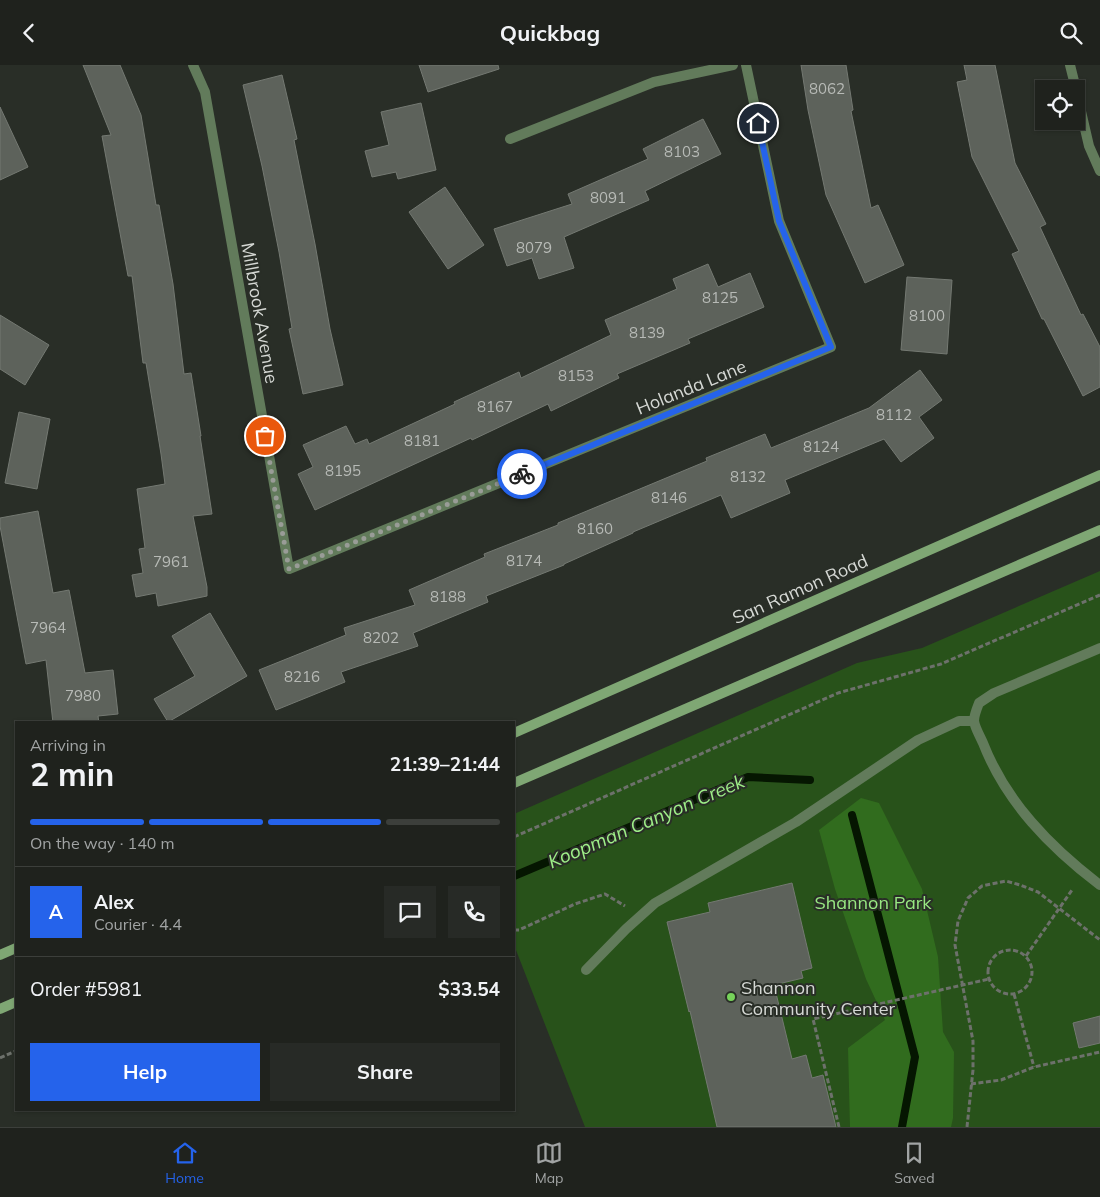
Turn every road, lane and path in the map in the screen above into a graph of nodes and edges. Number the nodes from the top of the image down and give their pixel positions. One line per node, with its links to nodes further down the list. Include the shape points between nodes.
1 (193, 65): 11 (street, Millbrook Avenue, via 205,92)
2 (733, 65): 7 (street, via 654,83)
3 (746, 65): 11 (street, Holanda Lane, via 779,221 831,347)
4 (1070, 65): 5 (street)
5 (1074, 80)
6 (1085, 128): 8 (street)
7 (510, 139)
8 (1100, 171)
9 (1100, 475): 15 (main road, San Ramon Road)
10 (1100, 530): 16 (main road)
11 (289, 569)
12 (1100, 595): 17 (path, via 941,664 838,693)
13 (1100, 648): 14 (street, via 994,693 979,703)
14 (974, 721): 18 (street, via 988,756 1029,819 1056,849); 21 (street, via 959,721 918,740 796,822 655,903)
15 (515, 733)
16 (515, 783)
17 (515, 837)
18 (1100, 885)
19 (1072, 890): 20 (path)
20 (1058, 909): 23 (path); 26 (path); 29 (path, via 1038,892 1020,885 1006,881 982,886 968,898 958,921 954,945)
21 (639, 917): 22 (path, via 605,894); 27 (street)
22 (515, 931)
23 (1100, 940)
24 (15, 948): 25 (main road)
25 (0, 955)
26 (1026, 957): 28 (path, via 1017,951 1001,952 990,963); 30 (path, via 1031,965 1030,981)
27 (586, 970)
28 (989, 979): 29 (path); 30 (path, via 999,991)
29 (962, 984): 37 (path, via 973,1041); 38 (path, via 813,1019)
30 (1014, 994): 36 (path)
31 (15, 1002): 32 (main road)
32 (0, 1009)
33 (15, 1051): 35 (path)
34 (1100, 1052): 36 (path)
35 (0, 1058)
36 (1034, 1067): 37 (path, via 1001,1080)
37 (972, 1084): 39 (path)
38 (839, 1127)
39 (967, 1127)

